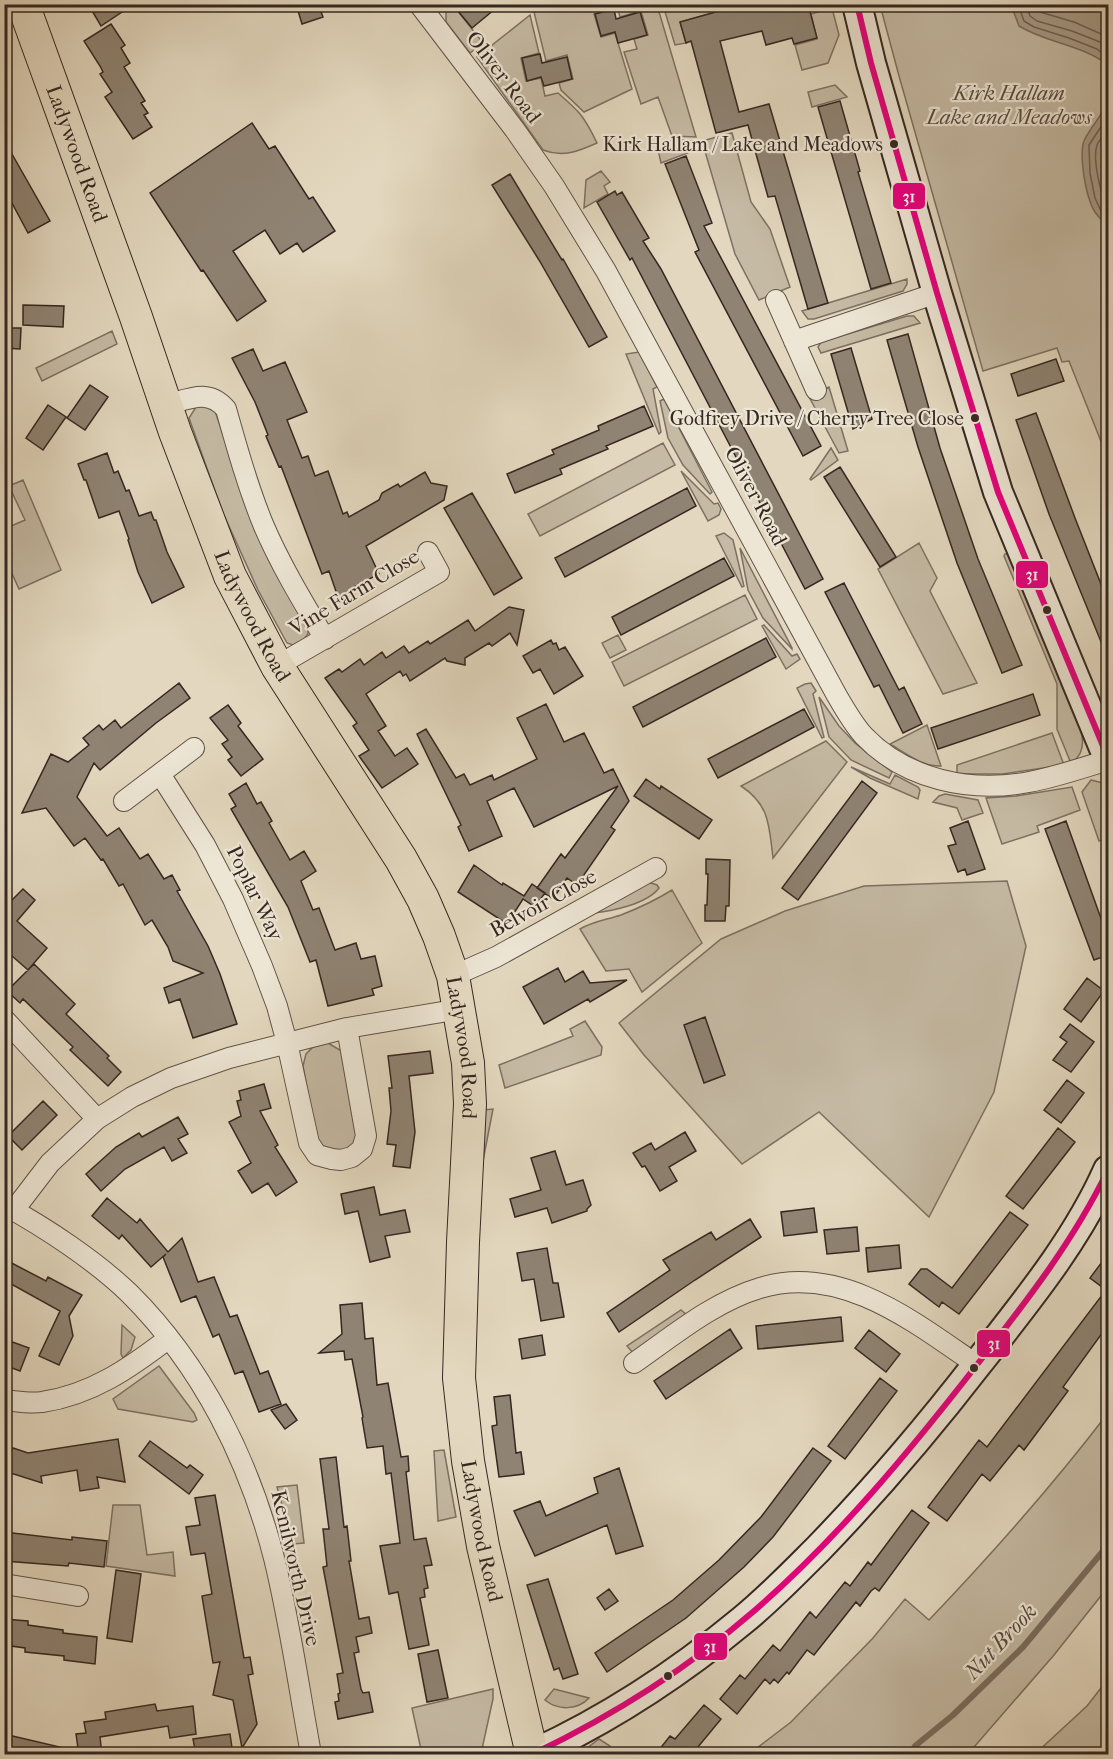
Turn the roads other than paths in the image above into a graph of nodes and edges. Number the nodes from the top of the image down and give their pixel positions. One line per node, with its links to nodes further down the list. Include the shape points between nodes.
1 (23, 4): 8 (main road, Ladywood Road)
2 (418, 4): 13 (street, Oliver Road, via 515,130 606,271 836,694 864,735 884,753 915,770 969,786 1028,782)
3 (857, 4): 4 (street)
4 (937, 293): 6 (street); 13 (street, via 998,492)
5 (776, 300): 6 (street)
6 (794, 341): 7 (street)
7 (816, 390)
8 (166, 405): 10 (street, via 202,396 219,401 226,410 264,526); 11 (main road, Ladywood Road, via 230,576)
9 (428, 552): 10 (street, Vine Farm Close, via 439,572)
10 (325, 639): 11 (street, Vine Farm Close)
11 (278, 666): 17 (main road, Ladywood Road, via 401,859 423,899)
12 (194, 748): 14 (street)
13 (1108, 759)
14 (160, 774): 15 (street); 21 (street, Poplar Way, via 205,845 243,920)
15 (124, 801)
16 (656, 868): 17 (street, Belvoir Close, via 496,957)
17 (453, 976): 18 (main road, Ladywood Road)
18 (460, 1009): 20 (street); 32 (main road, Ladywood Road, via 469,1074 470,1124 459,1378 483,1546)
19 (4, 1019): 22 (street)
20 (346, 1028): 21 (street); 21 (street, Poplar Way, via 366,1136 362,1149 352,1157 332,1160 317,1155 309,1143)
21 (287, 1042): 22 (street, via 171,1078)
22 (97, 1119): 24 (street)
23 (1108, 1170): 27 (street, via 1081,1222)
24 (9, 1207): 25 (street, Kenilworth Drive, via 91,1261 130,1294)
25 (169, 1338): 28 (street, via 126,1370 80,1392 39,1402); 31 (street, Kenilworth Drive, via 223,1420 256,1498 274,1559)
26 (634, 1363): 27 (street, via 701,1316 740,1295 793,1283 835,1286 879,1302)
27 (977, 1365): 32 (street, via 854,1511 745,1619 658,1684)
28 (4, 1400)
29 (4, 1584): 30 (street)
30 (78, 1596)
31 (311, 1755)
32 (533, 1755)

